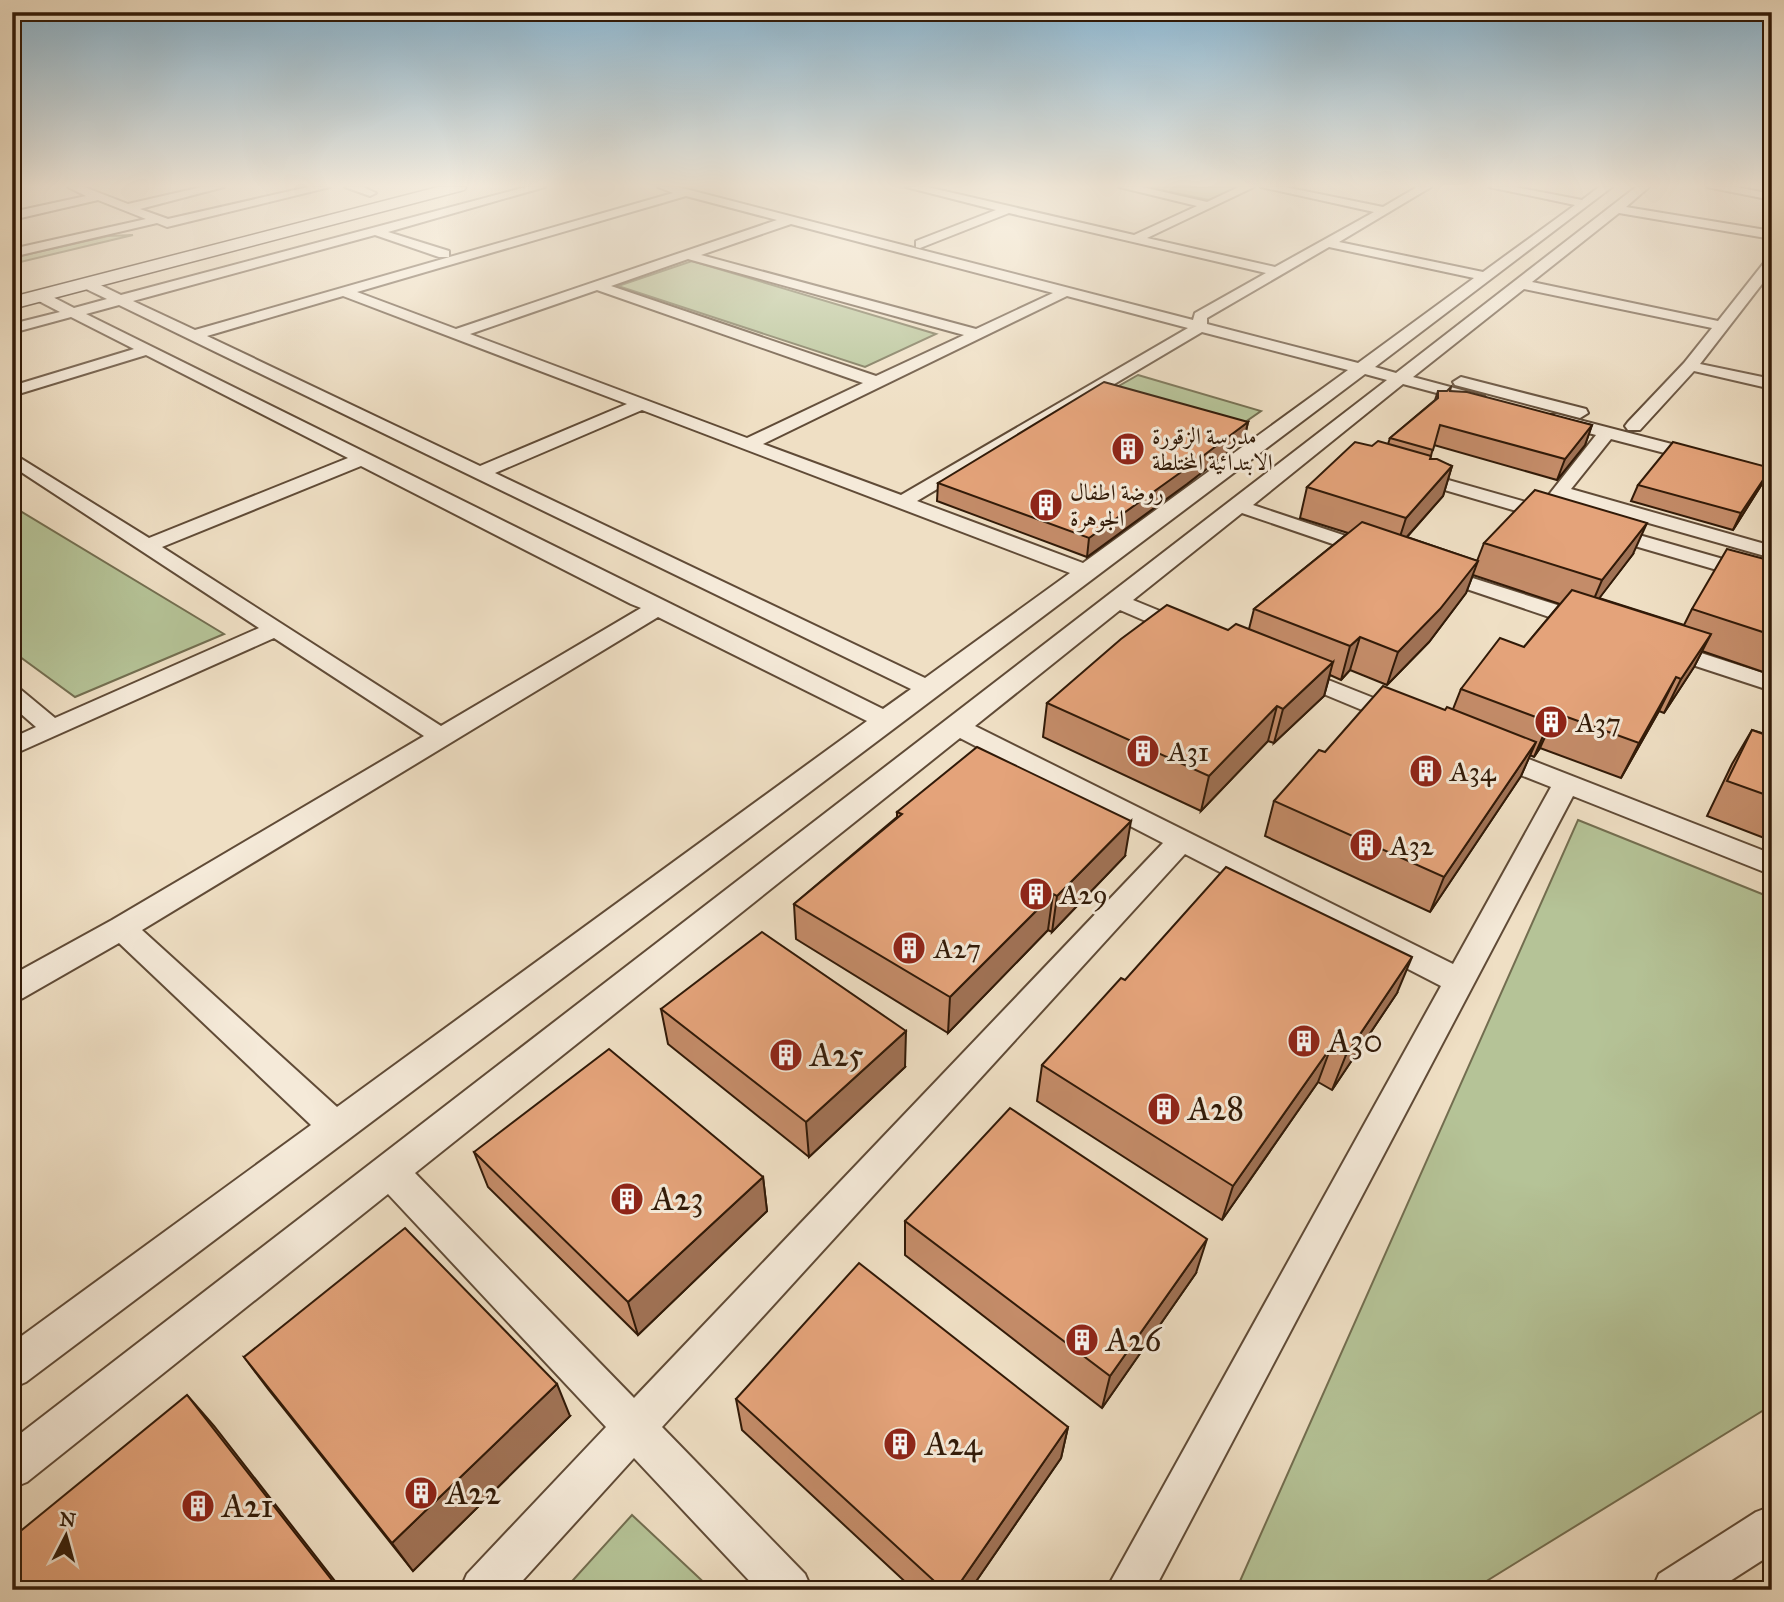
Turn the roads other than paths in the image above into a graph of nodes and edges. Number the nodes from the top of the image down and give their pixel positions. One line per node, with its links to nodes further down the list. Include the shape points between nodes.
1 (172, 262): 18 (main road)
2 (265, 262): 24 (street)
3 (418, 262): 30 (street)
4 (440, 262): 21 (street)
5 (668, 262): 20 (street)
6 (712, 262): 32 (street)
7 (950, 262): 22 (street)
8 (985, 262): 27 (street)
9 (1234, 262): 15 (street)
10 (1295, 262): 15 (street)
11 (1415, 262): 16 (street)
12 (1510, 262): 16 (street)
13 (1545, 262): 19 (street)
14 (1772, 262): 17 (street)
15 (1278, 272): 27 (street)
16 (1486, 277): 34 (street)
17 (1764, 283): 28 (street)
18 (87, 284): 23 (main road); 24 (street)
19 (1521, 284): 28 (street); 36 (street)
20 (598, 286): 31 (street); 38 (street)
21 (341, 291): 30 (street); 31 (street)
22 (1065, 292): 27 (street); 32 (street)
23 (40, 296): 25 (main road); 26 (street)
24 (121, 300): 26 (street); 30 (street)
25 (12, 303)
26 (73, 313): 29 (street); 33 (street)
27 (1200, 321): 34 (street); 55 (street)
28 (1723, 326): 35 (street)
29 (12, 329)
30 (187, 332): 52 (street)
31 (456, 334): 41 (street)
32 (977, 334): 38 (street)
33 (140, 347): 37 (street); 40 (street); 48 (street)
34 (1368, 365): 36 (street); 64 (street)
35 (1690, 366): 39 (street); 42 (street)
36 (1406, 374): 42 (street); 43 (street); 45 (street)
37 (12, 379)
38 (877, 382): 44 (street)
39 (1772, 384)
40 (12, 391)
41 (640, 405): 44 (street); 52 (street)
42 (1634, 426): 49 (street)
43 (1607, 433): 53 (street); 54 (street)
44 (746, 445): 55 (street)
45 (1314, 446): 46 (street); 56 (street)
46 (1341, 454)
47 (12, 458): 51 (street)
48 (362, 459): 60 (street); 67 (street)
49 (1772, 461)
50 (1394, 470): 57 (street)
51 (21, 473): 60 (street)
52 (480, 473): 74 (street)
53 (1772, 475)
54 (1560, 492): 57 (street); 61 (street)
55 (901, 503): 64 (street)
56 (1238, 506): 62 (street); 66 (street)
57 (1542, 513): 58 (street)
58 (1567, 520)
59 (1591, 527): 65 (street)
60 (147, 546): 69 (street)
61 (1772, 552)
62 (1387, 556)
63 (1424, 568): 68 (street)
64 (1087, 572): 74 (street)
65 (1772, 580)
66 (1116, 601): 70 (street); 90 (street)
67 (657, 608): 76 (street); 80 (street)
68 (1601, 627)
69 (275, 629): 78 (street); 80 (street)
70 (1205, 638)
71 (1639, 640): 73 (street)
72 (1268, 663): 77 (street)
73 (1772, 684)
74 (929, 689): 76 (street)
75 (12, 694): 78 (street)
76 (887, 721): 89 (street)
77 (1420, 725)
78 (53, 729): 82 (street)
79 (961, 729): 84 (street)
80 (440, 736): 86 (street)
81 (1468, 744): 83 (street)
82 (12, 747)
83 (1566, 784): 85 (street); 87 (street)
84 (1182, 840): 87 (street); 92 (street)
85 (1772, 865)
86 (122, 928): 88 (street); 89 (street)
87 (1459, 981): 97 (street)
88 (12, 990)
89 (337, 1128): 91 (street)
90 (390, 1171): 92 (street); 93 (street)
91 (12, 1368)
92 (635, 1428): 95 (street); 96 (street)
93 (12, 1467)
94 (1772, 1528): 98 (street)
95 (483, 1590)
96 (789, 1590)
97 (1129, 1590)
98 (1675, 1590)

